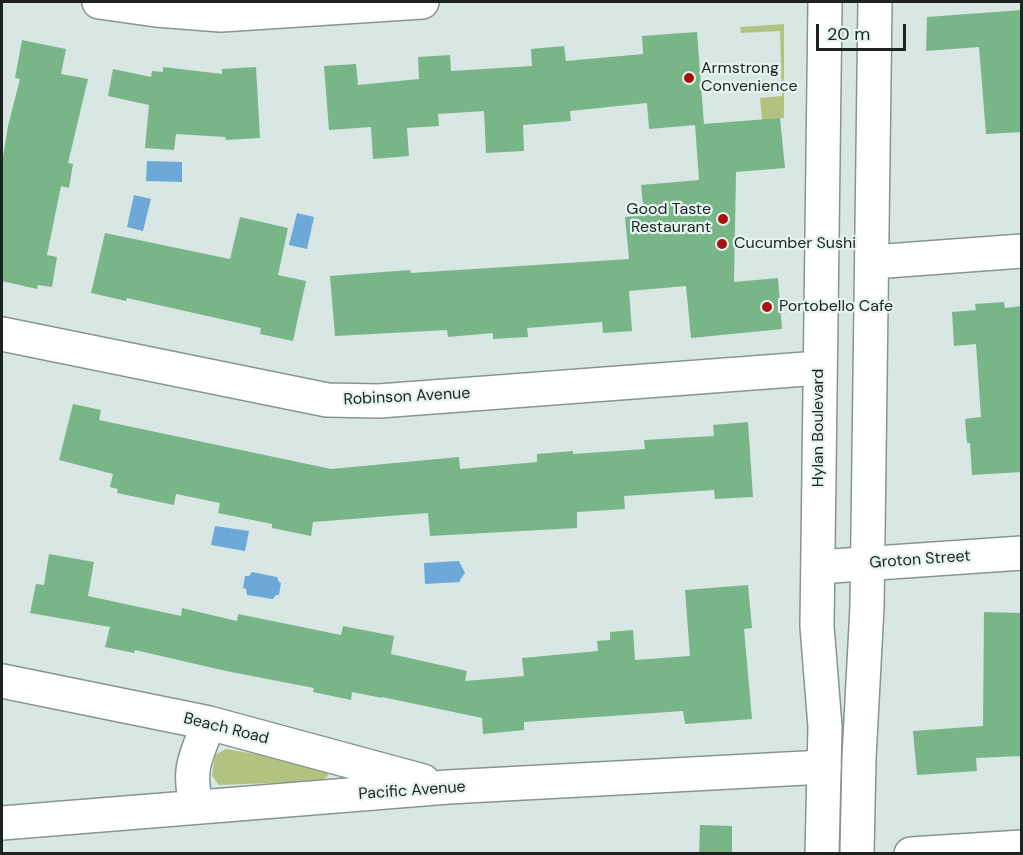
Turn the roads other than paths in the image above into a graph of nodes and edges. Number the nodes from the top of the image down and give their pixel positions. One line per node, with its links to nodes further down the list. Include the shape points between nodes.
1 (99, 2): 2 (street, via 221,15)
2 (423, 2)
3 (825, 2): 8 (street, Hylan Boulevard)
4 (875, 2): 6 (street)
5 (1022, 251): 6 (street)
6 (873, 262): 10 (street)
7 (2, 334): 8 (street, Robinson Avenue, via 327,400 379,401)
8 (819, 368): 11 (street, Hylan Boulevard)
9 (1022, 553): 10 (street, Groton Street)
10 (868, 564): 11 (street, Groton Street); 20 (street)
11 (818, 567): 14 (street, Hylan Boulevard)
12 (2, 681): 13 (street, Beach Road)
13 (208, 723): 15 (street, Beach Road); 16 (street, via 192,771)
14 (824, 767): 15 (street, Pacific Avenue); 19 (street, Hylan Boulevard)
15 (448, 787): 16 (street, Pacific Avenue)
16 (197, 807): 17 (street, Pacific Avenue)
17 (2, 823)
18 (1022, 847): 21 (street)
19 (822, 854)
20 (857, 854)
21 (911, 854)

